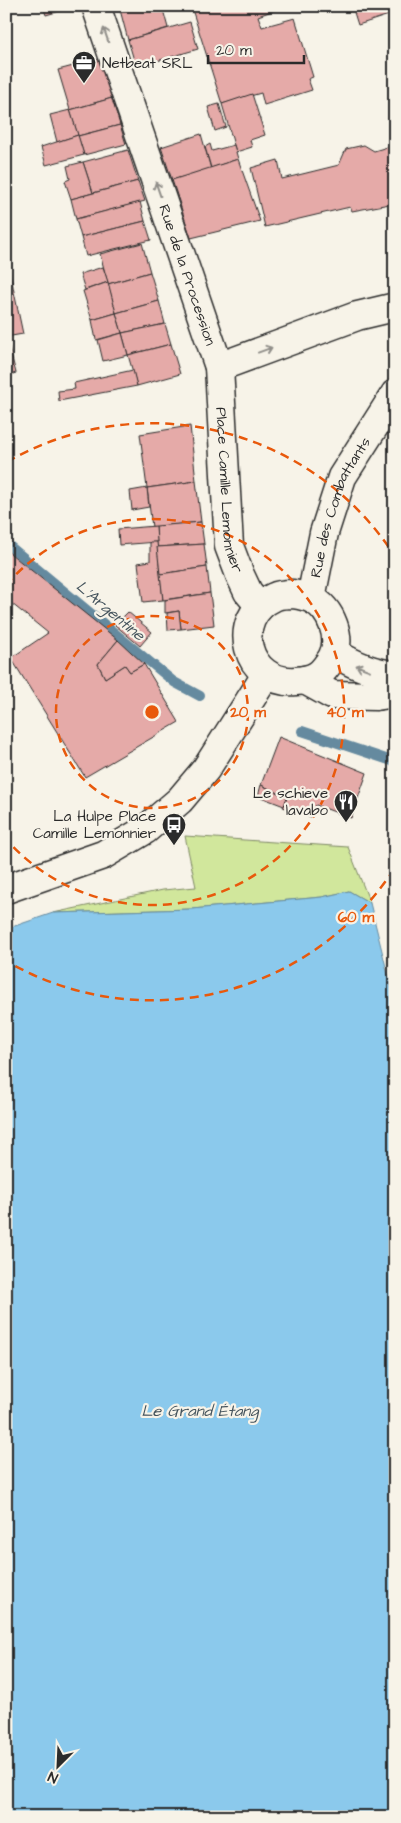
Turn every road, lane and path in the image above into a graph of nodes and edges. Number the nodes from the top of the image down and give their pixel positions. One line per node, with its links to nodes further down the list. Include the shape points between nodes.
1 (96, 6): 3 (street, Rue de la Procession, one-way to 1)
2 (395, 307): 3 (street, one-way to 2, via 358,316)
3 (219, 367): 6 (street, Place Camille Lemonnier, via 229,546 248,592)
4 (395, 394): 5 (street, Rue des Combattants, via 342,478 324,533)
5 (311, 598): 6 (street, via 293,594 275,596); 7 (street, via 325,608 333,623)
6 (260, 606): 8 (street, via 249,623 247,642 253,660)
7 (335, 653): 9 (street, one-way to 7, via 369,671); 10 (street, via 322,674)
8 (266, 675): 10 (street, via 285,682); 12 (street, via 206,769 180,800 145,830 103,855)
9 (395, 675)
10 (305, 680): 11 (street, via 332,695)
11 (395, 693)
12 (6, 890)

